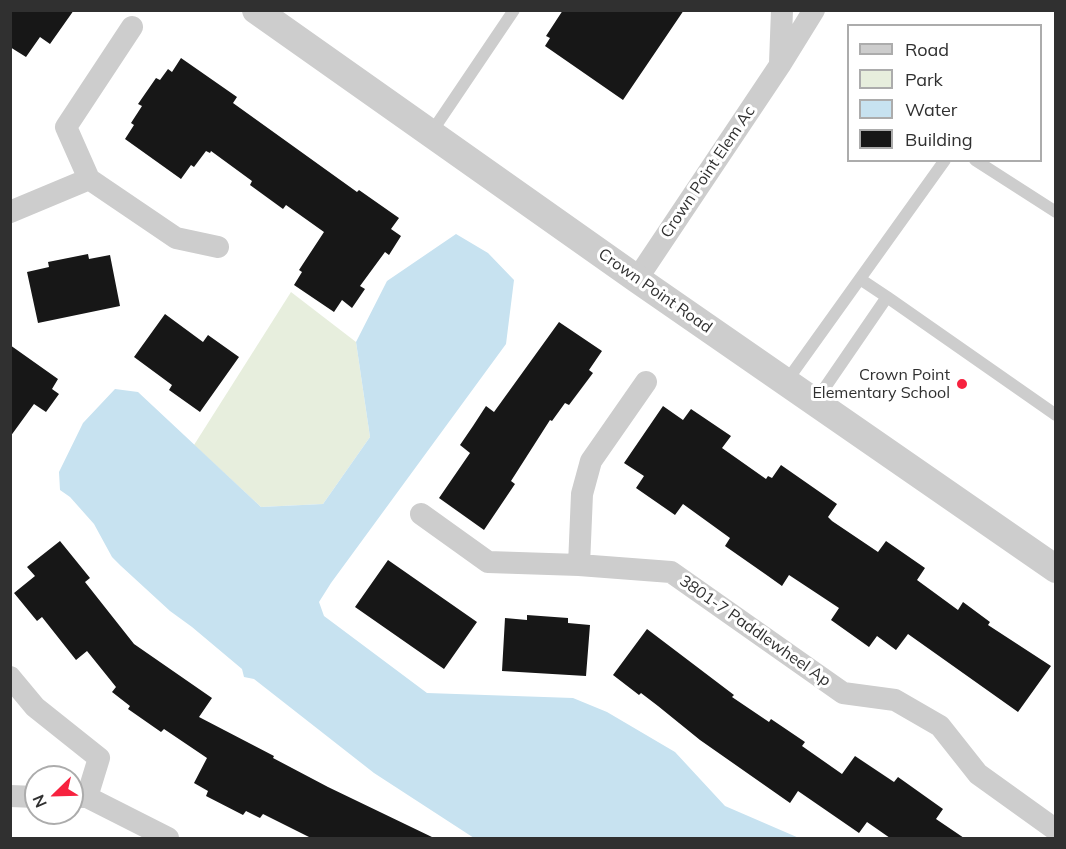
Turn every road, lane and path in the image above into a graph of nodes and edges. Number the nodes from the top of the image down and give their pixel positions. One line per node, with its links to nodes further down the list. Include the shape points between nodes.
1 (256, 10): 7 (street, Crown Point Road)
2 (514, 10): 7 (lane)
3 (782, 10): 6 (street)
4 (814, 10): 6 (street, Crown Point Elem Ac)
5 (132, 27): 10 (street, via 66,127)
6 (780, 65): 14 (street, Crown Point Elem Ac)
7 (430, 133): 14 (street, Crown Point Road)
8 (944, 162): 15 (lane)
9 (978, 162): 12 (lane)
10 (89, 178): 11 (street); 13 (street, via 176,238)
11 (10, 212)
12 (1056, 212)
13 (218, 247)
14 (638, 279): 18 (street, Crown Point Road)
15 (860, 279): 16 (lane); 18 (lane)
16 (887, 297): 19 (lane); 20 (lane)
17 (646, 382): 22 (street, via 591,461 582,495)
18 (786, 382): 19 (street, Crown Point Road)
19 (815, 402): 23 (street, Crown Point Road)
20 (1056, 415)
21 (421, 514): 22 (street, 3801-7 Paddlewheel Ap, via 488,561)
22 (579, 565): 27 (street, 3801-7 Paddlewheel Ap, via 672,572 843,693 894,700 940,726 978,774)
23 (1056, 569)
24 (10, 677): 25 (street, via 35,707 99,759)
25 (84, 788)
26 (84, 799): 28 (street)
27 (1056, 830)
28 (168, 838)

